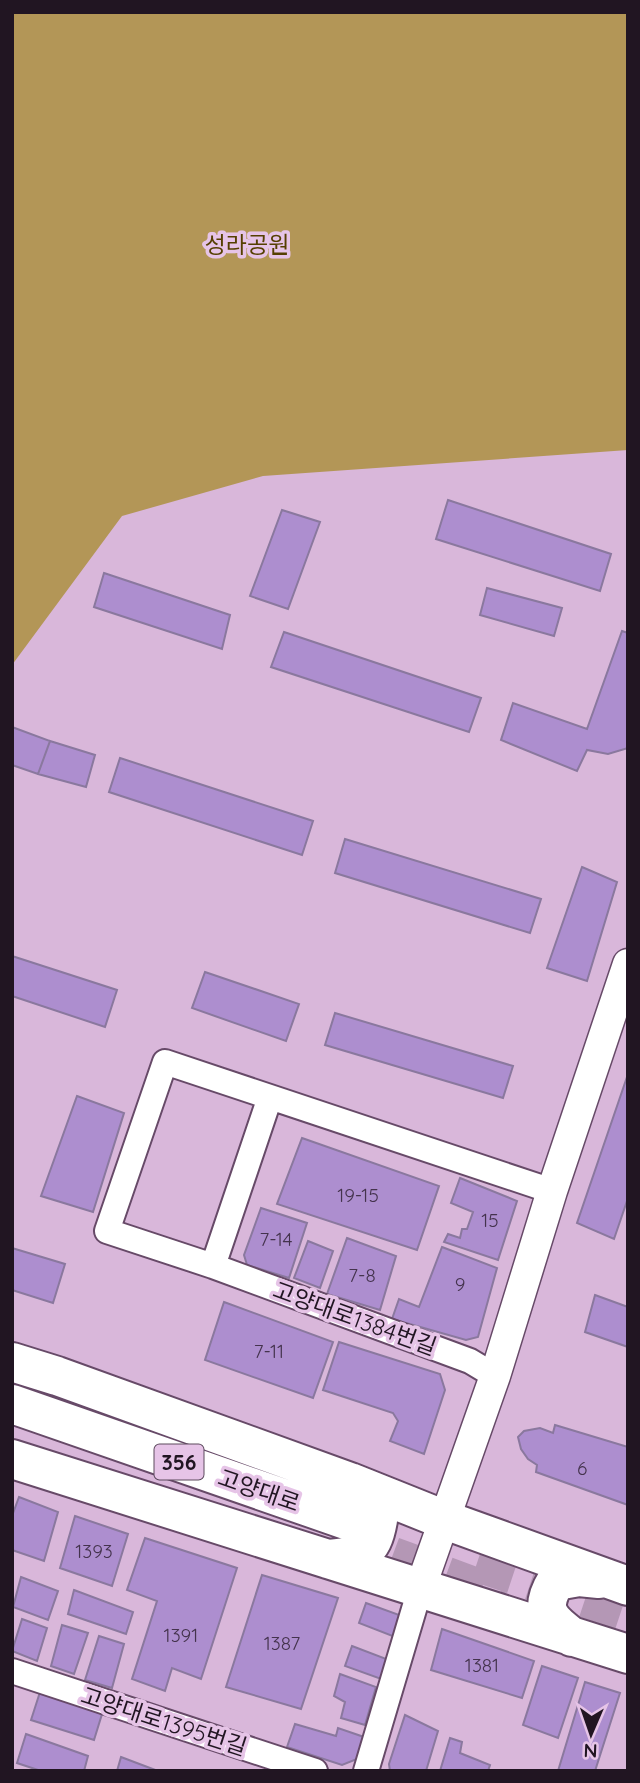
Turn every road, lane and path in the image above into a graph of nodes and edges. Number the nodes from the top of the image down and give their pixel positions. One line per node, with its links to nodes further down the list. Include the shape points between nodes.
1 (628, 964): 3 (street)
2 (270, 1097): 3 (street); 4 (street); 4 (street, 고양대로1384번길, via 165,1062 147,1112 107,1231)
3 (552, 1191): 6 (street)
4 (213, 1266): 6 (street, 고양대로1384번길, via 470,1361)
5 (12, 1362): 10 (main road)
6 (495, 1376): 11 (street)
7 (12, 1404): 12 (main road, 고양대로 / 356)
8 (12, 1429): 12 (main road, 고양대로 / 356)
9 (12, 1459): 12 (main road)
10 (350, 1482): 11 (main road); 12 (main road, via 378,1520 376,1532 369,1548 353,1557)
11 (445, 1520): 13 (main road); 14 (street)
12 (338, 1538): 14 (main road)
13 (620, 1583): 15 (main road, via 579,1577 555,1581 546,1604 552,1622)
14 (420, 1589): 15 (main road); 19 (street)
15 (572, 1637): 16 (main road)
16 (628, 1654)
17 (12, 1671): 18 (street, 고양대로1395번길)
18 (315, 1771)
19 (366, 1771)

